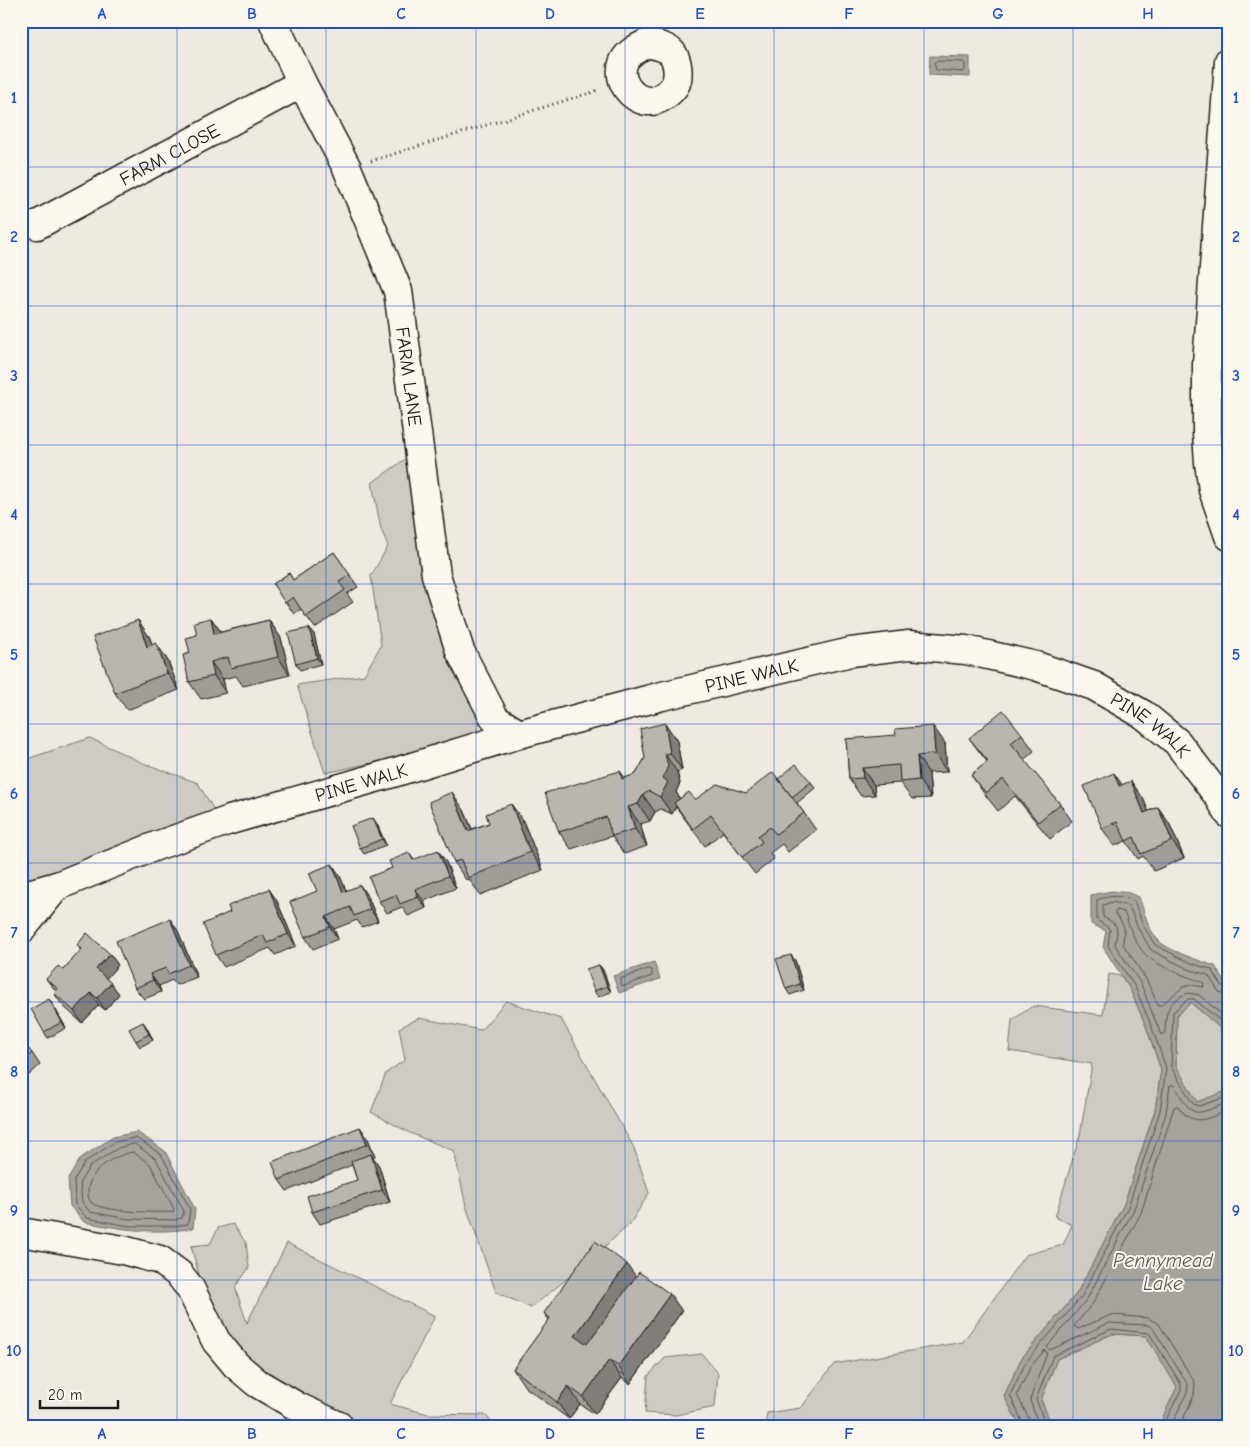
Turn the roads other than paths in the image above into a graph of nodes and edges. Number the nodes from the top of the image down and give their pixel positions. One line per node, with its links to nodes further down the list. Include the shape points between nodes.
1 (272, 21): 4 (street, FARM LANE)
2 (649, 32): 2 (street, via 624,61 622,71 628,92 650,101 660,99 676,84 678,69 672,53)
3 (1229, 61): 6 (street, via 1208,345 1207,433 1213,490)
4 (302, 83): 5 (street, FARM CLOSE); 7 (street, FARM LANE, via 347,168 398,291 436,576 460,651 495,719)
5 (37, 225)
6 (1229, 536)
7 (519, 734): 8 (street, PINE WALK, via 662,696 851,652 909,646 966,650 1036,666 1094,686 1144,715 1177,742); 9 (street, PINE WALK, via 230,820)
8 (1229, 814)
9 (57, 886): 10 (street, PINE WALK); 11 (street)
10 (21, 896)
11 (21, 930)
12 (21, 1232): 13 (street, via 160,1260 179,1274 190,1288 216,1341 236,1365 257,1383)
13 (339, 1426)

